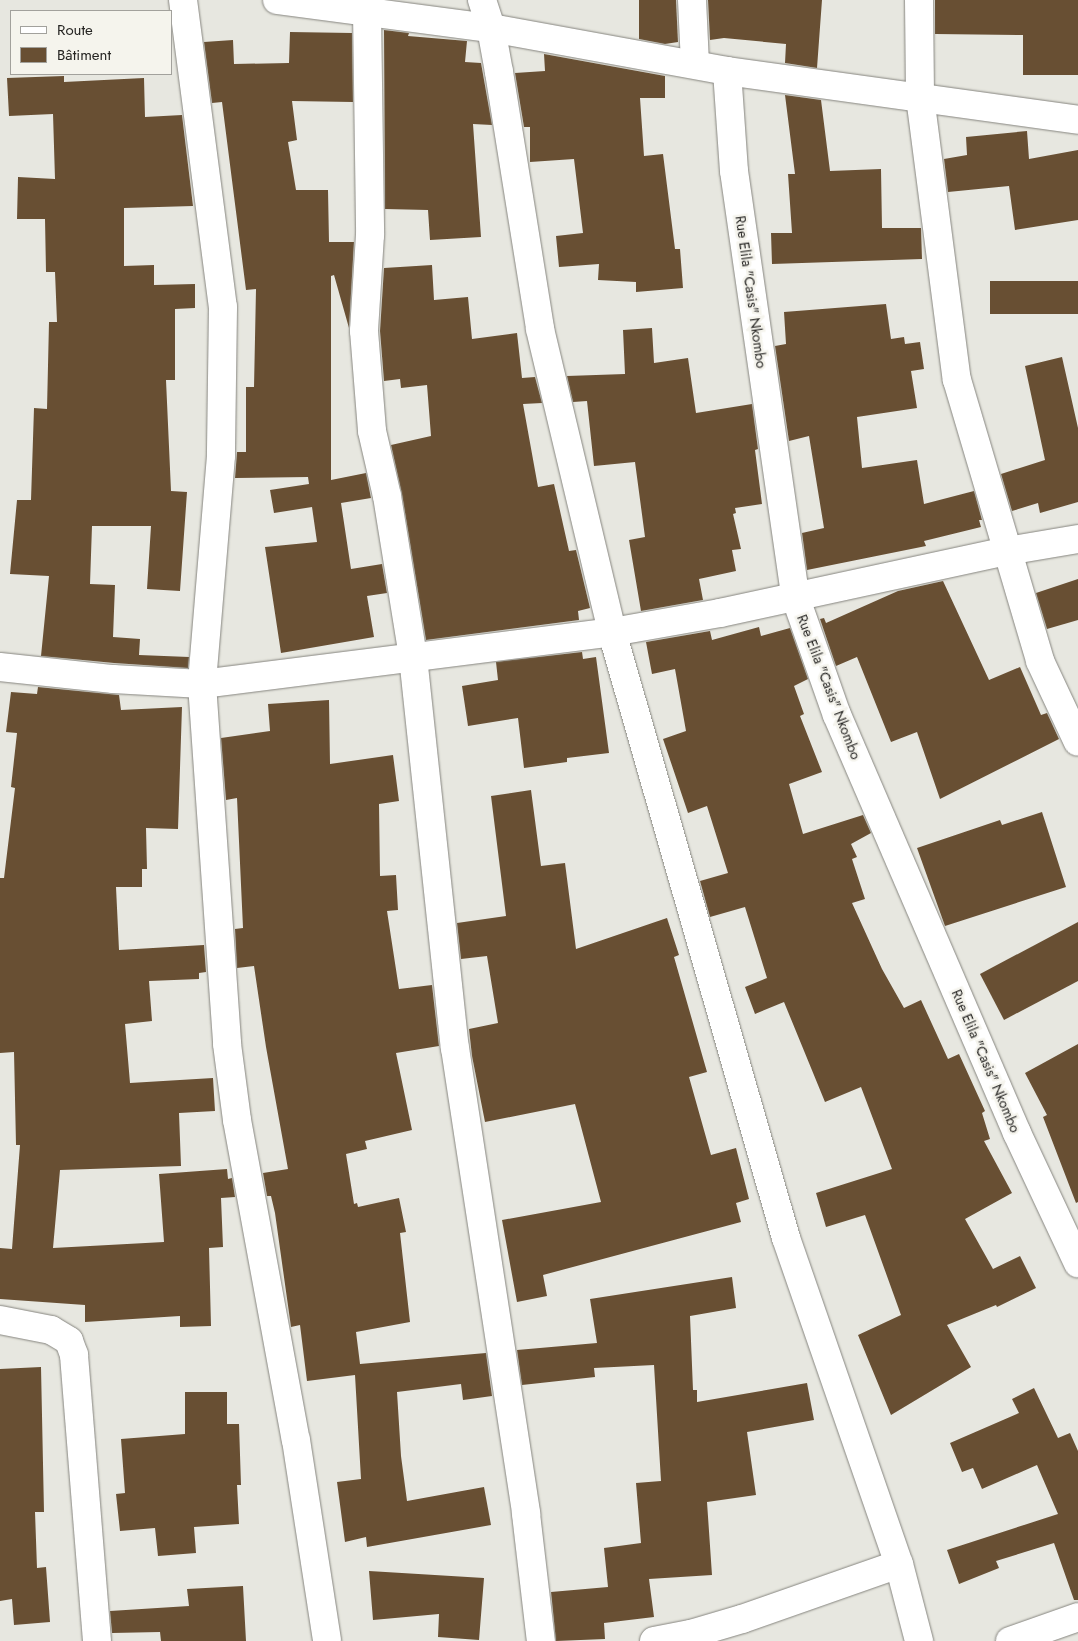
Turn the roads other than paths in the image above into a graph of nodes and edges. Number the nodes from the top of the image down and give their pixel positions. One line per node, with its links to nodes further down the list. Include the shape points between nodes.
1 (183, 0): 18 (street, via 222,307 221,456)
2 (277, 0): 6 (street)
3 (482, 0): 7 (street)
4 (692, 0): 8 (street)
5 (919, 0): 10 (street)
6 (367, 12): 7 (street); 16 (street, via 370,235 364,331 372,431 387,496)
7 (491, 28): 8 (street); 15 (street, via 540,329)
8 (695, 64): 9 (street)
9 (727, 71): 10 (street); 14 (street, Rue Elila "Casis" Nkombo, via 734,171)
10 (920, 97): 11 (street); 13 (street, via 957,380)
11 (1078, 120)
12 (1078, 539): 13 (street)
13 (1007, 551): 14 (street); 19 (street, via 1040,661)
14 (795, 596): 15 (street); 20 (street, Rue Elila "Casis" Nkombo, via 837,715 1017,1133)
15 (612, 632): 16 (street); 22 (street, via 786,1238)
16 (413, 657): 18 (street); 26 (street, via 455,1048 526,1514)
17 (0, 667): 18 (street)
18 (202, 684): 25 (street, via 227,1044 237,1120 296,1440)
19 (1078, 742)
20 (1078, 1263)
21 (0, 1320): 24 (street, via 50,1330 69,1341 74,1355)
22 (900, 1564): 27 (street, via 742,1619); 28 (street)
23 (1078, 1617): 29 (street)
24 (97, 1641)
25 (328, 1641)
26 (541, 1641)
27 (654, 1641)
28 (919, 1641)
29 (1010, 1641)

